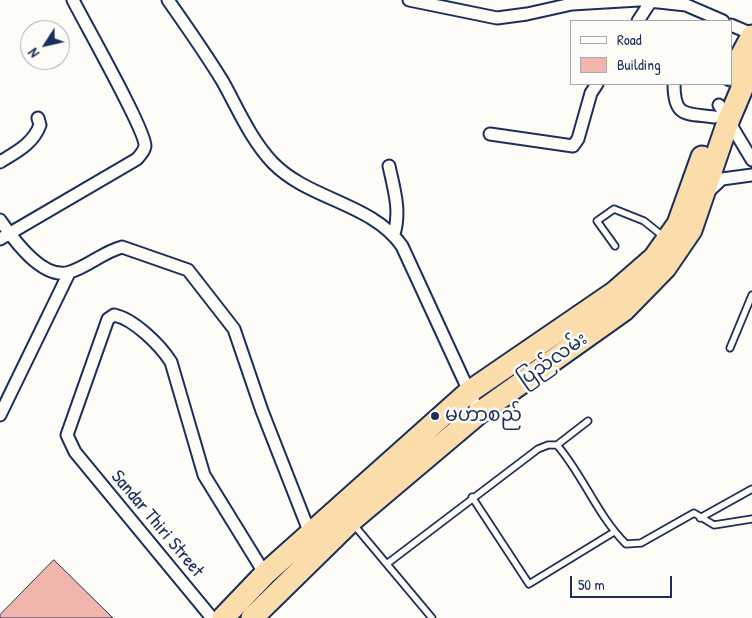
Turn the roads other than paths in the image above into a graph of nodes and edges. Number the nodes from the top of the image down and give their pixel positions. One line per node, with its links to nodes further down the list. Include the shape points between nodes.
1 (73, 0): 25 (street, via 132,112 145,145 143,153)
2 (168, 0): 24 (street, via 206,54 272,162 296,183 374,220)
3 (409, 0): 5 (street, via 497,18)
4 (643, 0): 5 (street); 6 (street); 7 (street, via 686,4)
5 (571, 2)
6 (638, 20)
7 (721, 20)
8 (732, 25): 9 (street)
9 (752, 35): 11 (highway)
10 (752, 66): 15 (highway, ပြည်လမ်း)
11 (732, 73)
12 (596, 85): 17 (street, via 591,93 578,140 573,146)
13 (674, 85): 15 (street, via 674,99 683,113)
14 (727, 85): 15 (highway, ပြည်လမ်း)
15 (721, 114): 18 (street); 22 (highway, ပြည်လမ်း); 26 (highway, ပြည်လမ်း)
16 (38, 118): 19 (street, via 37,134 28,144)
17 (490, 134)
18 (752, 160)
19 (0, 162)
20 (389, 166): 24 (street, via 397,208 398,222)
21 (752, 175): 22 (street, via 722,178)
22 (705, 194): 32 (highway, ပြည်လမ်း, via 680,250 624,310)
23 (0, 220): 25 (street)
24 (394, 234): 31 (street)
25 (4, 236): 28 (street, via 36,262 54,272)
26 (669, 240): 27 (lane, via 644,221 614,209 597,221); 31 (highway, ပြည်လမ်း, via 654,258 615,292)
27 (616, 246)
28 (69, 273): 33 (street); 42 (street, via 122,247 188,270 234,329 262,411)
29 (752, 295): 30 (lane)
30 (730, 348)
31 (469, 392): 32 (street); 42 (highway, ပြည်လမ်း)
32 (479, 412): 40 (highway, ပြည်လမ်း)
33 (0, 415)
34 (588, 421): 35 (lane)
35 (557, 444): 37 (lane, via 538,449); 41 (lane)
36 (752, 489): 38 (lane)
37 (472, 498): 41 (lane, via 529,584); 43 (lane)
38 (700, 518): 39 (lane, via 714,525); 41 (lane, via 694,513 641,543 626,544)
39 (752, 519)
40 (351, 521): 42 (highway, ပြည်လမ်း); 43 (lane)
41 (614, 532)
42 (315, 542): 44 (highway, ပြည်လမ်း); 45 (highway, ပြည်လမ်း)
43 (388, 563): 48 (lane)
44 (265, 574): 46 (street, Sandar Thiri Street, via 204,475 171,362 162,347 122,316 114,315 108,319 67,435 75,452); 47 (highway, ပြည်လမ်း)
45 (261, 613)
46 (212, 618)
47 (224, 618)
48 (432, 618)

